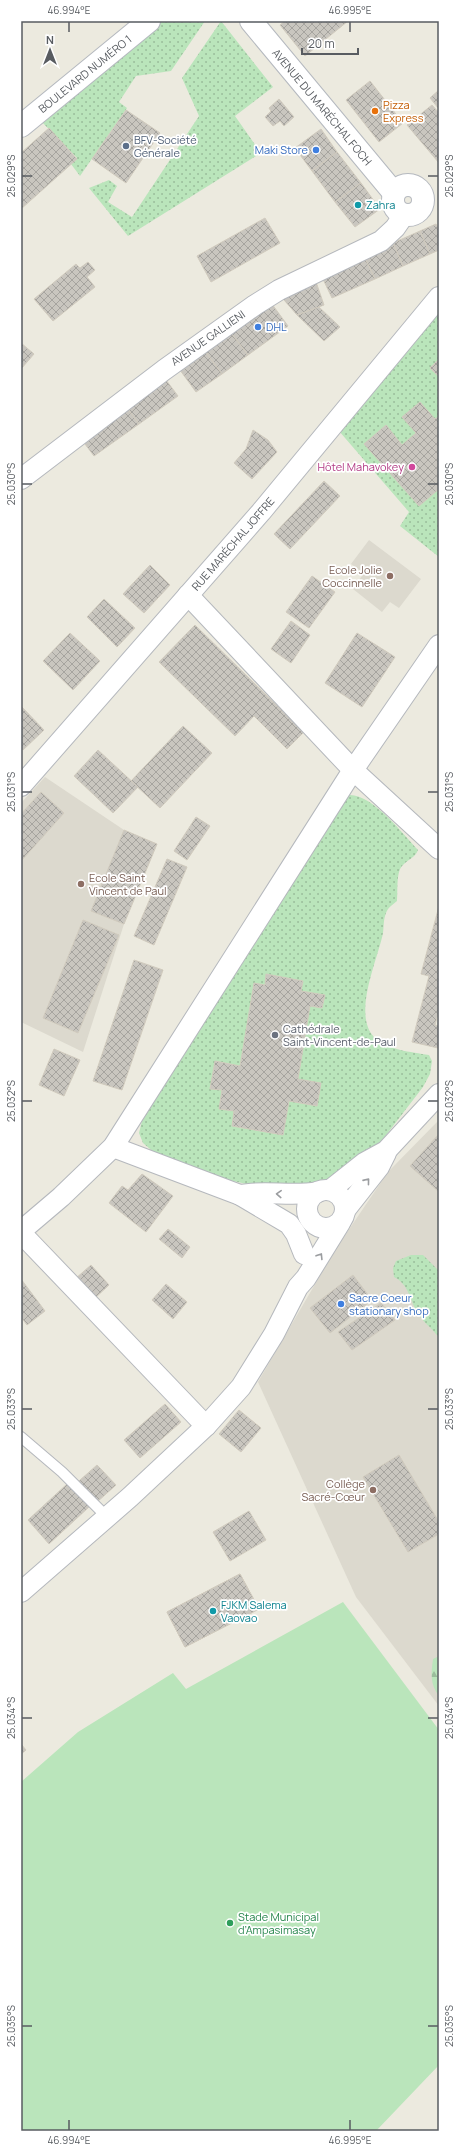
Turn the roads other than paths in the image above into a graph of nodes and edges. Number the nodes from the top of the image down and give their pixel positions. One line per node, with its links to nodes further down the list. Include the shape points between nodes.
1 (149, 21): 3 (main road, BOULEVARD NUMÉRO 1)
2 (251, 21): 4 (main road, AVENUE DU MARÉCHAL FOCH)
3 (21, 126)
4 (394, 193): 5 (main road, via 401,186 411,185); 6 (main road, via 394,206)
5 (431, 198): 6 (main road, via 417,212)
6 (404, 215): 8 (street, AVENUE GALLIENI, via 381,241 279,290 255,305 158,374)
7 (439, 297): 9 (street, RUE MARÉCHAL JOFFRE, via 261,512)
8 (21, 479)
9 (188, 595): 11 (street); 12 (street, RUE MARÉCHAL JOFFRE)
10 (439, 646): 11 (street)
11 (353, 770): 13 (street); 15 (street)
12 (21, 786)
13 (439, 849)
14 (439, 1094): 16 (street)
15 (113, 1147): 18 (street); 22 (street)
16 (386, 1151): 17 (street); 20 (street, one-way to 16, via 384,1160)
17 (324, 1191): 18 (street, one-way to 18, via 300,1195 252,1192); 20 (street, via 341,1197); 21 (street, via 313,1195 307,1206)
18 (240, 1195): 19 (street)
19 (275, 1215): 21 (street); 23 (street, via 289,1224)
20 (343, 1216): 21 (street, via 325,1229); 24 (street, one-way to 20)
21 (310, 1220): 23 (street)
22 (21, 1232): 25 (street)
23 (304, 1254): 24 (street, via 298,1275)
24 (298, 1287): 25 (street, via 274,1334 241,1387)
25 (206, 1426): 27 (street)
26 (21, 1437): 27 (lane, via 62,1472)
27 (106, 1516): 28 (street)
28 (21, 1592)

